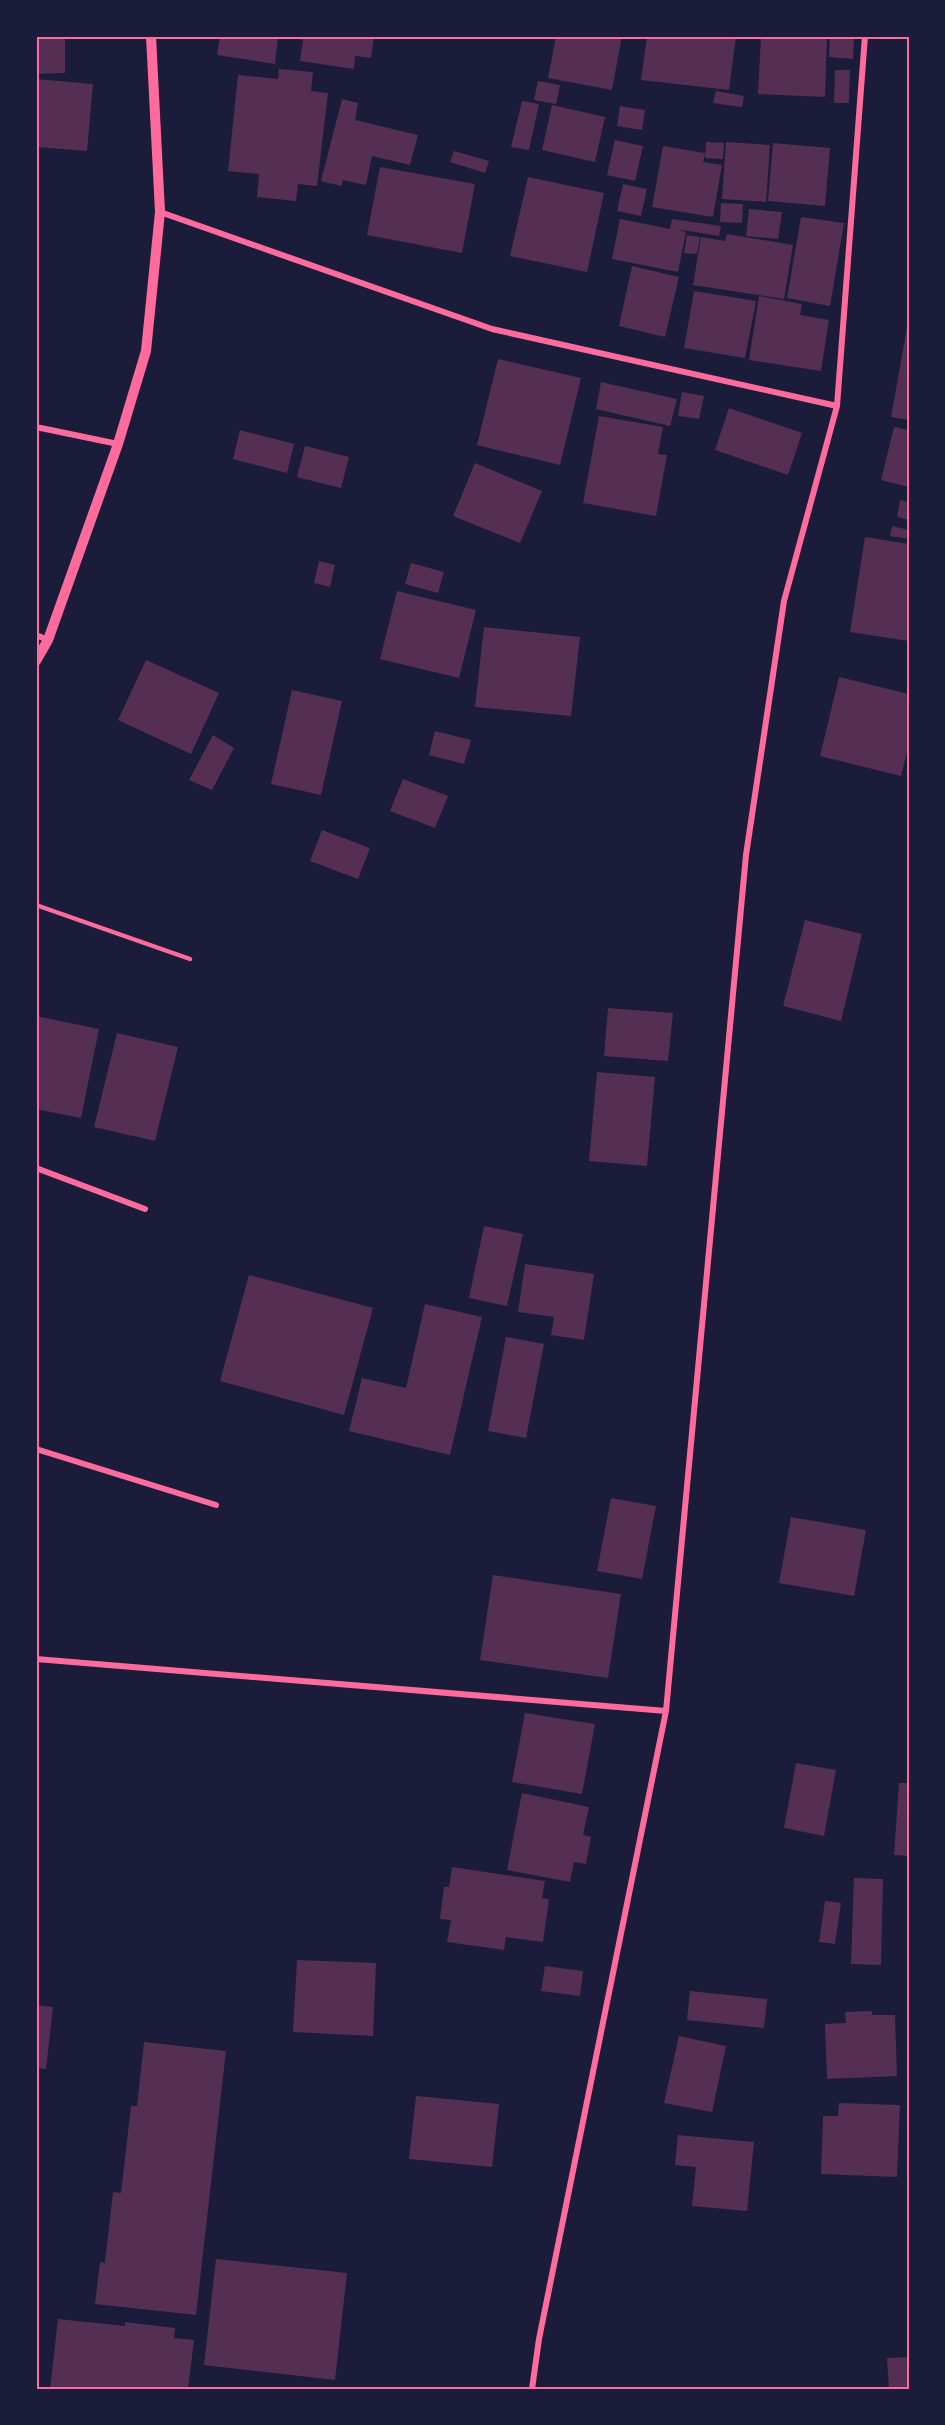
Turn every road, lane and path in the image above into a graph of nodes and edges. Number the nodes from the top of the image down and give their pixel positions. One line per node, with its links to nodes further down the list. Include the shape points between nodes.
1 (151, 36): 3 (street)
2 (865, 36): 4 (street)
3 (160, 212): 4 (street, via 492,328); 6 (street, via 146,351)
4 (837, 406): 17 (street, via 784,601 746,855)
5 (36, 427): 6 (street)
6 (118, 444): 8 (street)
7 (36, 635): 8 (street)
8 (48, 640): 9 (street)
9 (36, 661)
10 (36, 904): 11 (lane)
11 (190, 959)
12 (36, 1168): 13 (street)
13 (146, 1209)
14 (36, 1449): 15 (street)
15 (216, 1505)
16 (36, 1659): 17 (street)
17 (666, 1711): 18 (street)
18 (532, 2389)

